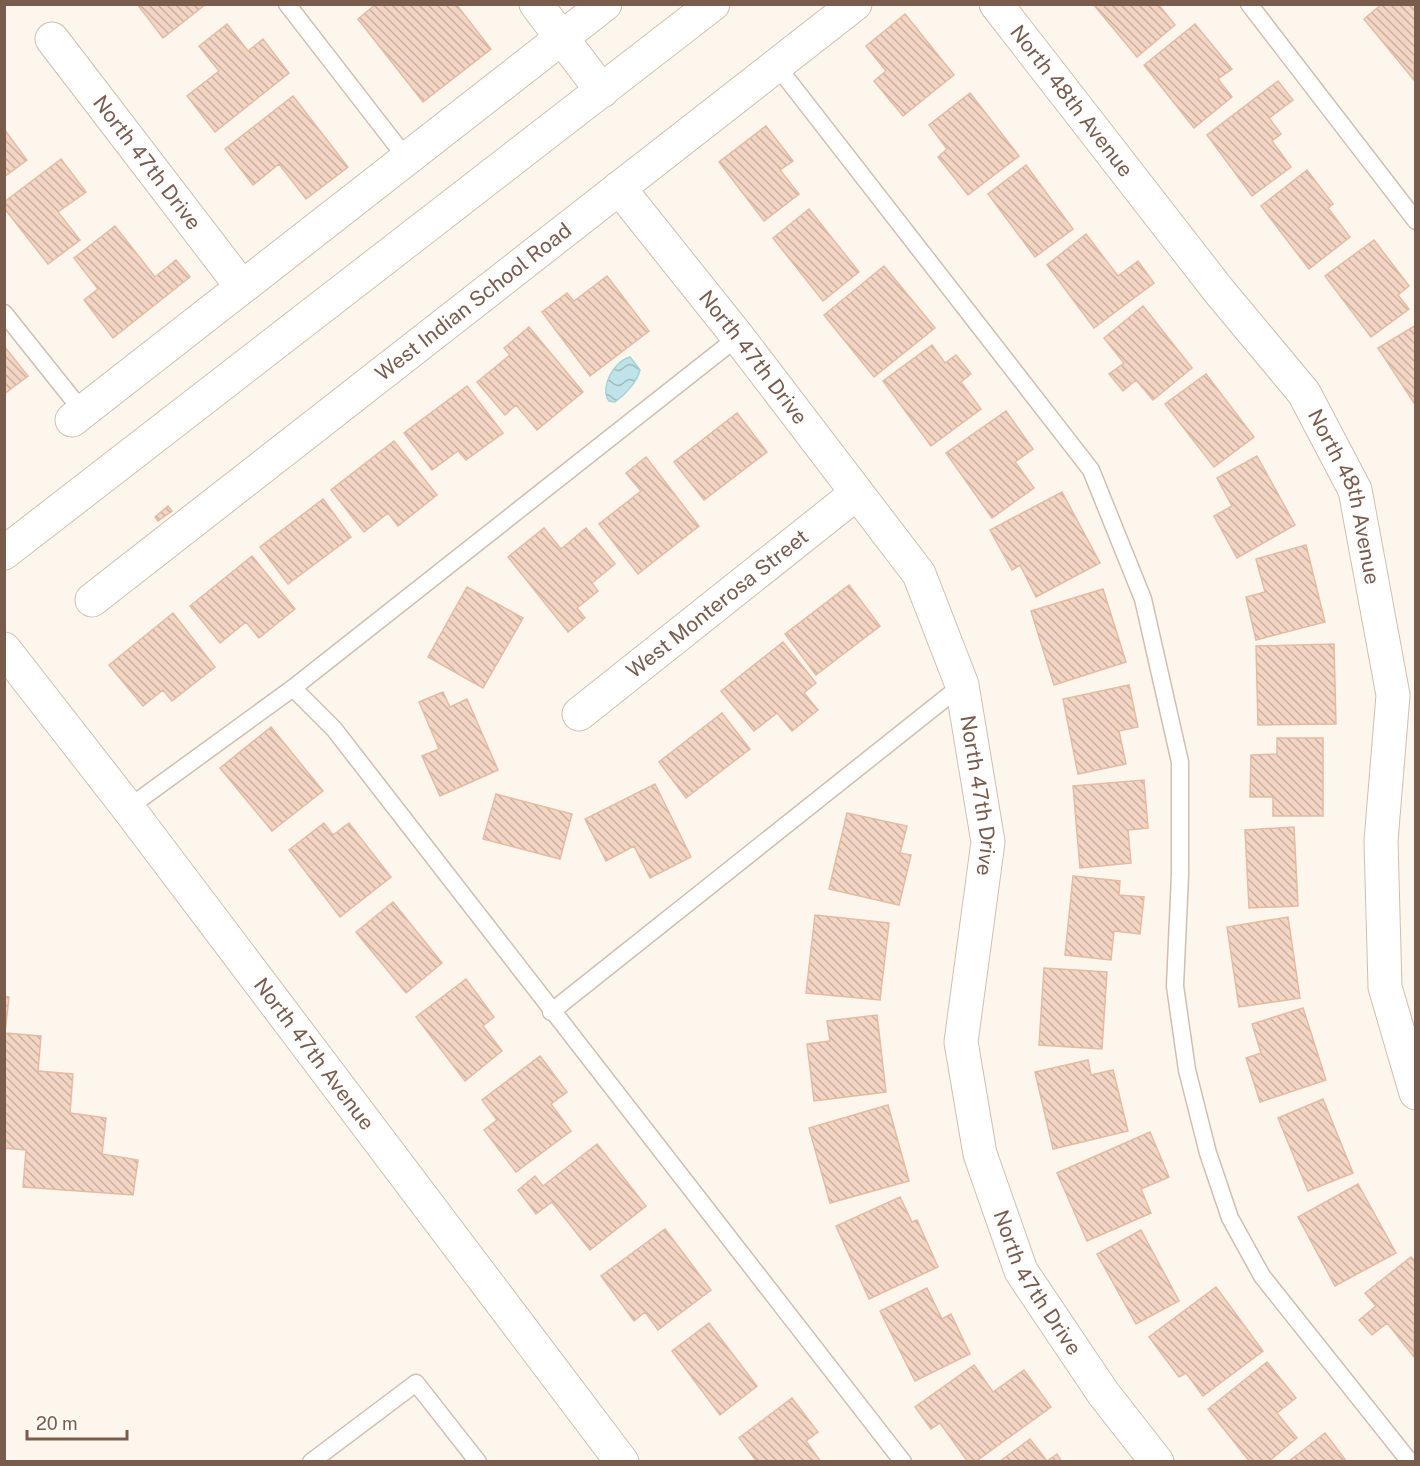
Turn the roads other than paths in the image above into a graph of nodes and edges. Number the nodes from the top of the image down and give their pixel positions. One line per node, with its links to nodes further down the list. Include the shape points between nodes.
1 (287, 4): 12 (lane)
2 (536, 4): 8 (street)
3 (605, 4): 8 (street)
4 (712, 4): 11 (street)
5 (855, 4): 10 (street, West Indian School Road)
6 (996, 4): 28 (street, North 48th Avenue, via 1219,291 1304,393 1355,490 1393,695 1381,841 1385,987)
7 (1249, 4): 14 (lane)
8 (562, 38): 11 (street); 12 (street)
9 (52, 39): 15 (street, North 47th Drive)
10 (777, 66): 13 (street, West Indian School Road); 34 (lane, via 1091,470 1143,599 1180,762 1175,986 1187,1070 1208,1153 1230,1218 1262,1276)
11 (602, 91): 20 (street)
12 (407, 159): 15 (street)
13 (619, 188): 17 (street, North 47th Drive); 21 (street, West Indian School Road)
14 (1416, 221)
15 (242, 287): 18 (street)
16 (4, 313): 18 (lane)
17 (738, 337): 19 (street, North 47th Drive); 24 (lane)
18 (77, 416)
19 (857, 493): 23 (street, North 47th Drive, via 919,574); 25 (street, West Monterosa Street)
20 (4, 553)
21 (92, 600)
22 (4, 650): 26 (street, North 47th Avenue)
23 (962, 686): 27 (lane); 33 (street, North 47th Drive, via 988,842 961,1042 980,1154 1021,1271 1103,1393)
24 (293, 688): 26 (lane); 27 (lane, via 334,729)
25 (579, 714)
26 (128, 808): 31 (street, North 47th Avenue)
27 (551, 1012): 32 (lane)
28 (1416, 1093)
29 (311, 1461): 30 (lane, via 416,1383)
30 (478, 1461)
31 (622, 1461)
32 (903, 1461)
33 (1157, 1461)
34 (1410, 1461)

